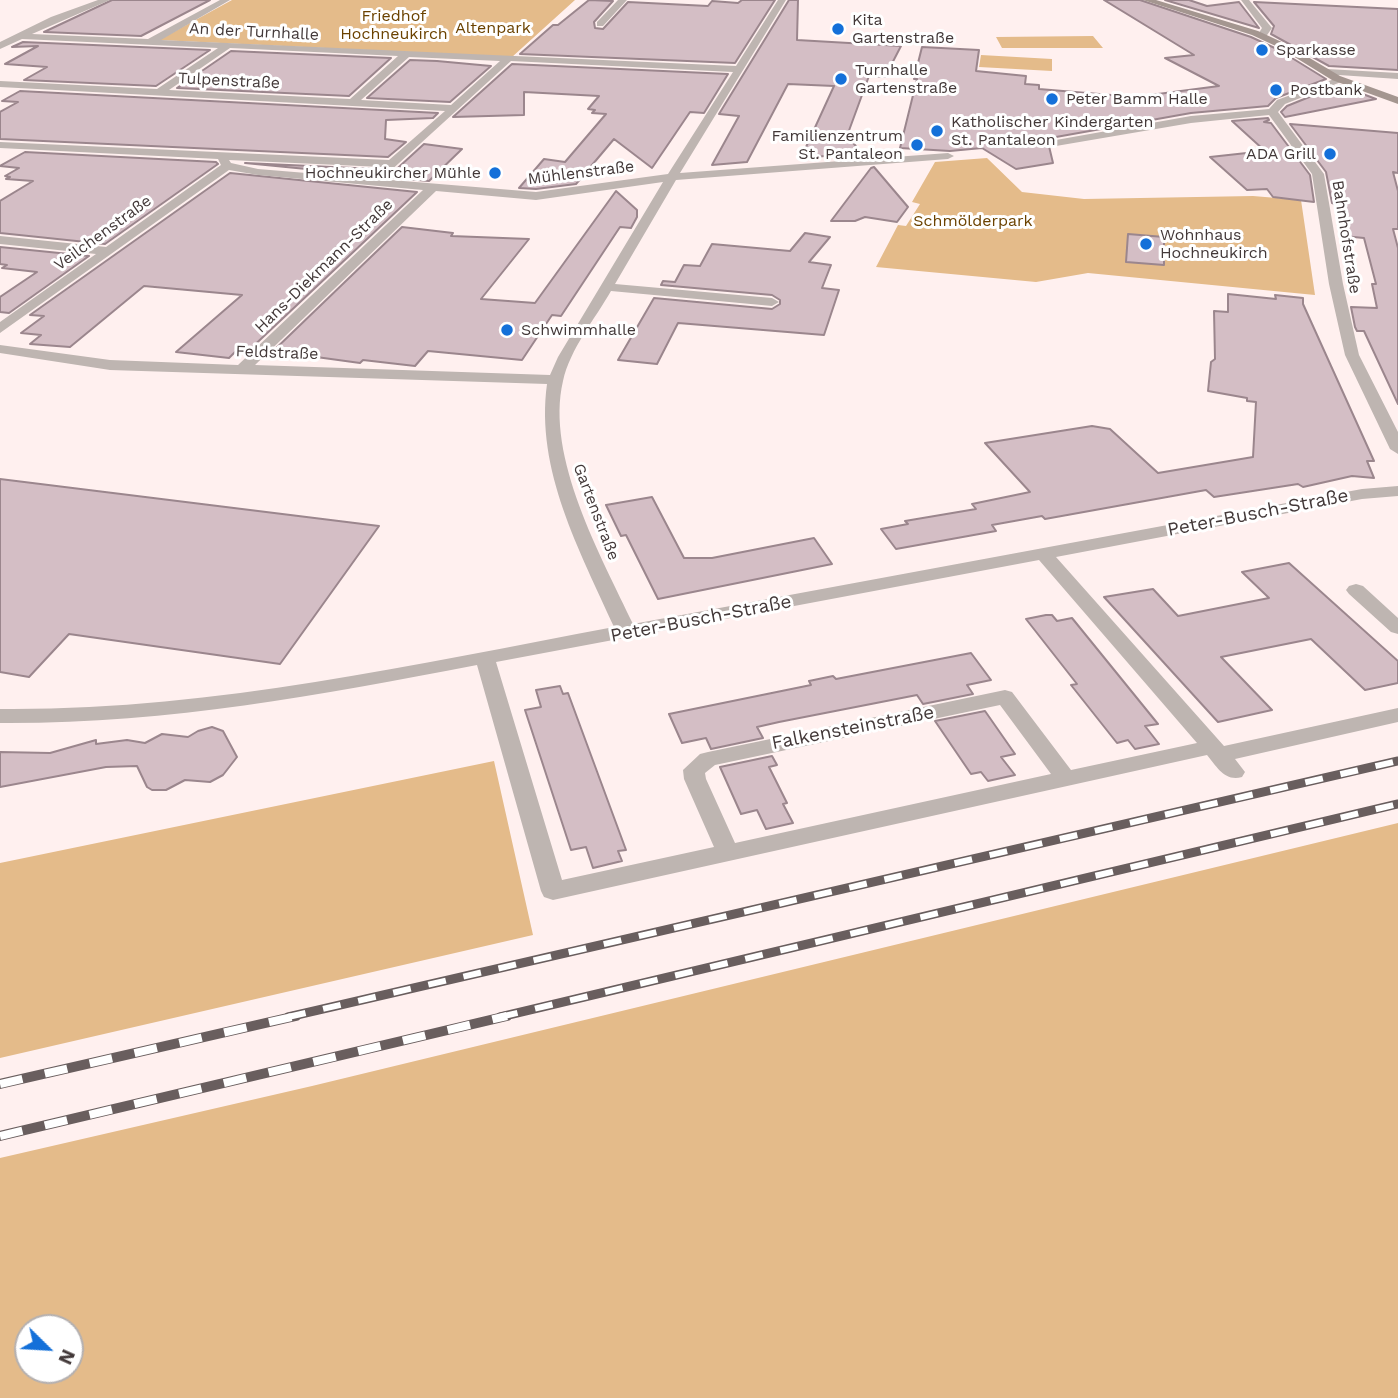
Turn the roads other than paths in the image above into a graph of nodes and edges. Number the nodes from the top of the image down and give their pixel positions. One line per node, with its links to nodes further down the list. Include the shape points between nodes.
1 (106, 0): 8 (street)
2 (226, 0): 10 (street)
3 (623, 0): 7 (street)
4 (782, 0): 15 (street, Gartenstraße)
5 (1147, 0): 9 (street)
6 (1245, 0): 9 (street, via 1267,28)
7 (600, 24)
8 (21, 36): 10 (street, An der Turnhalle); 11 (street)
9 (1262, 36): 16 (street)
10 (150, 42): 12 (street, An der Turnhalle)
11 (0, 46)
12 (227, 46): 13 (street, An der Turnhalle); 20 (street)
13 (406, 54): 14 (street, An der Turnhalle); 22 (street)
14 (509, 58): 15 (street, An der Turnhalle); 23 (street)
15 (738, 69): 30 (street, Gartenstraße)
16 (1326, 72): 17 (street); 18 (street)
17 (1398, 76)
18 (1341, 80): 21 (street); 24 (street, via 1280,102)
19 (0, 84): 20 (street, Tulpenstraße)
20 (158, 93): 22 (street, Tulpenstraße)
21 (1398, 102)
22 (352, 103): 23 (street, Tulpenstraße)
23 (456, 108): 29 (street)
24 (1272, 112): 25 (street, via 1226,113 1098,148 1083,140); 41 (street, Bahnhofstraße, via 1318,174 1352,355)
25 (1056, 144)
26 (0, 145): 28 (street, Mühlenstraße)
27 (948, 156): 30 (street, Mühlenstraße)
28 (225, 162): 29 (street, Mühlenstraße, via 235,156); 31 (street, Mühlenstraße, via 258,172); 34 (street, Veilchenstraße)
29 (391, 164): 31 (street)
30 (672, 177): 32 (street, Mühlenstraße, via 541,196); 35 (street, Gartenstraße)
31 (370, 183): 32 (street, Mühlenstraße)
32 (432, 188): 39 (street, Hans-Diekmann-Straße)
33 (0, 240): 34 (street)
34 (107, 251): 37 (street, Veilchenstraße)
35 (608, 287): 36 (street); 40 (street, Gartenstraße)
36 (772, 302)
37 (0, 329)
38 (0, 349): 39 (street, Feldstraße, via 87,363)
39 (241, 370): 40 (street, Feldstraße)
40 (555, 380): 46 (street, Gartenstraße, via 552,413 565,488)
41 (1398, 449)
42 (1398, 491): 43 (street, Peter-Busch-Straße)
43 (1045, 555): 46 (street, Peter-Busch-Straße); 50 (street)
44 (1356, 590): 45 (street)
45 (1398, 628)
46 (626, 633): 47 (street, Peter-Busch-Straße)
47 (485, 658): 49 (street, Peter-Busch-Straße, via 184,710); 53 (street, via 553,891)
48 (1398, 715): 50 (street)
49 (0, 716)
50 (1215, 751): 51 (street); 52 (street)
51 (1234, 772)
52 (1066, 779): 53 (street); 53 (street, Falkensteinstraße, via 1005,697 765,746 704,760 694,770)
53 (728, 853)

